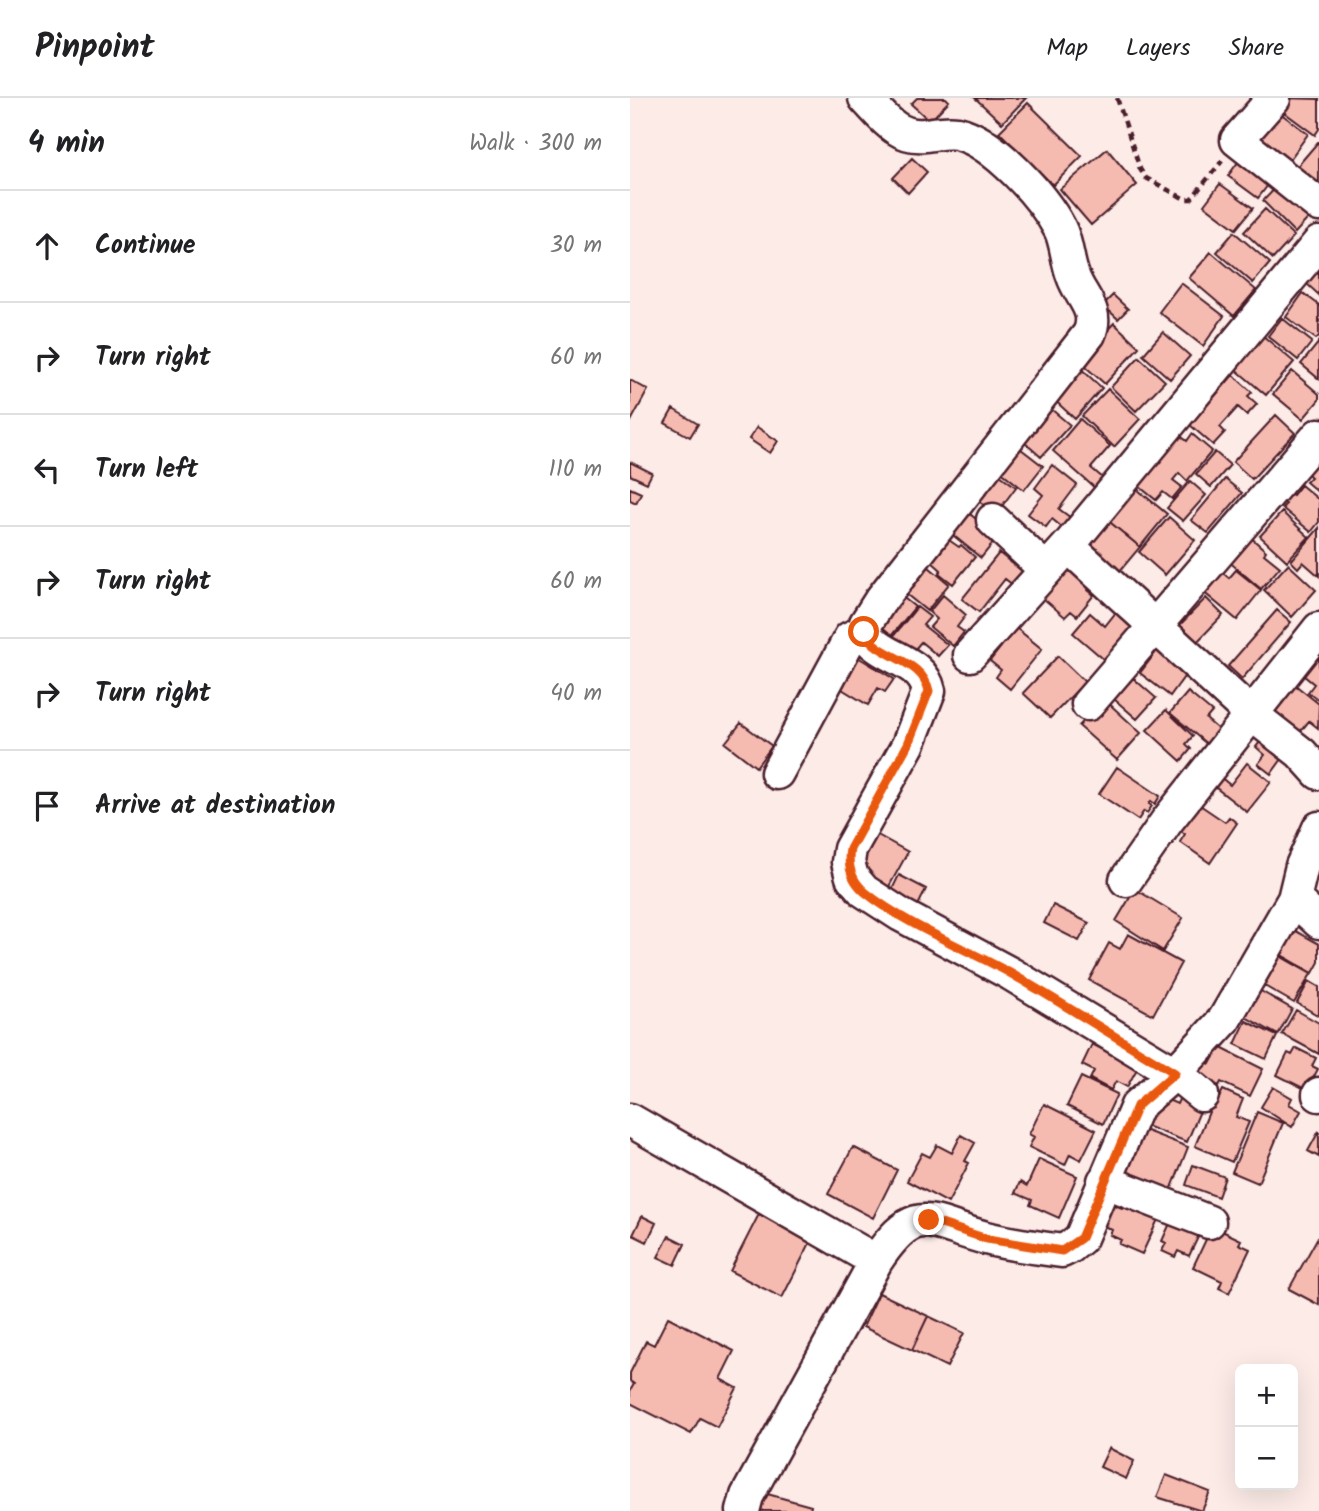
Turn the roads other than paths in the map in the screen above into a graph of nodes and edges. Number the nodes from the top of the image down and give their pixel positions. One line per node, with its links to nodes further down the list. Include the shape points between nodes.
1 (865, 98): 11 (street, via 897,131 915,136 954,132 979,141 1004,162 1032,190 1060,230 1072,275 1094,324 880,601)
2 (1274, 98): 3 (street, via 1237,140)
3 (1319, 205)
4 (1319, 243): 7 (street)
5 (1319, 435): 9 (street)
6 (993, 520): 8 (street)
7 (1068, 546): 8 (street); 9 (street)
8 (1046, 570): 12 (street)
9 (1155, 626): 13 (street); 14 (street)
10 (1319, 629): 14 (street)
11 (864, 632): 15 (street, via 850,638); 21 (street, via 869,641 922,674 929,691 908,744 850,849 852,877 864,891 901,915 1011,974)
12 (970, 655)
13 (1088, 704)
14 (1251, 714): 16 (street, via 1301,753); 18 (street)
15 (778, 773)
16 (1319, 774)
17 (1319, 828): 19 (street)
18 (1126, 880)
19 (1294, 899): 20 (street); 21 (street, via 1223,1020)
20 (1319, 922)
21 (1175, 1073): 22 (street); 24 (street, via 1137,1106)
22 (1202, 1095)
23 (630, 1120): 26 (street)
24 (1104, 1181): 25 (street); 26 (street, via 1081,1238 1062,1251 987,1239 929,1220 907,1225 893,1235)
25 (1209, 1222)
26 (876, 1261): 27 (street, via 747,1496)
27 (743, 1511)

